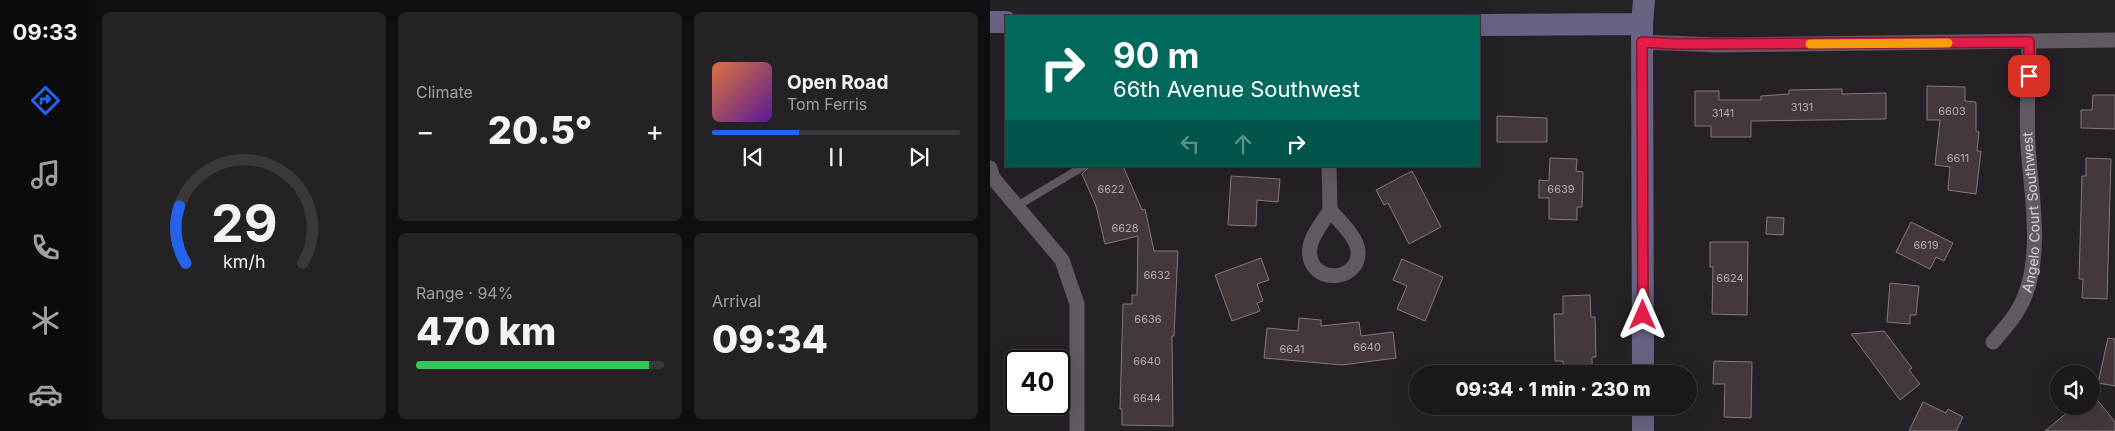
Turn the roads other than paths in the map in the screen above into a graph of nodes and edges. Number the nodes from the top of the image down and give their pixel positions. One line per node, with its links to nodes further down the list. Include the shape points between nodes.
1 (1644, 0): 5 (street)
2 (990, 22): 3 (street)
3 (1005, 22)
4 (1480, 25): 5 (street)
5 (1642, 33): 7 (street, via 1727,44); 14 (street)
6 (2115, 40): 7 (street)
7 (2029, 42): 13 (street, Angelo Court Southwest, via 2028,144 2034,221 2032,270 2024,298 2012,320)
8 (1082, 167): 11 (lane)
9 (1329, 167): 12 (street)
10 (990, 168): 11 (street, via 994,178)
11 (1017, 206): 16 (street, via 1062,260 1077,304)
12 (1330, 210)
13 (1993, 342)
14 (1643, 365)
15 (1643, 415): 17 (street)
16 (1077, 431)
17 (1643, 431)

